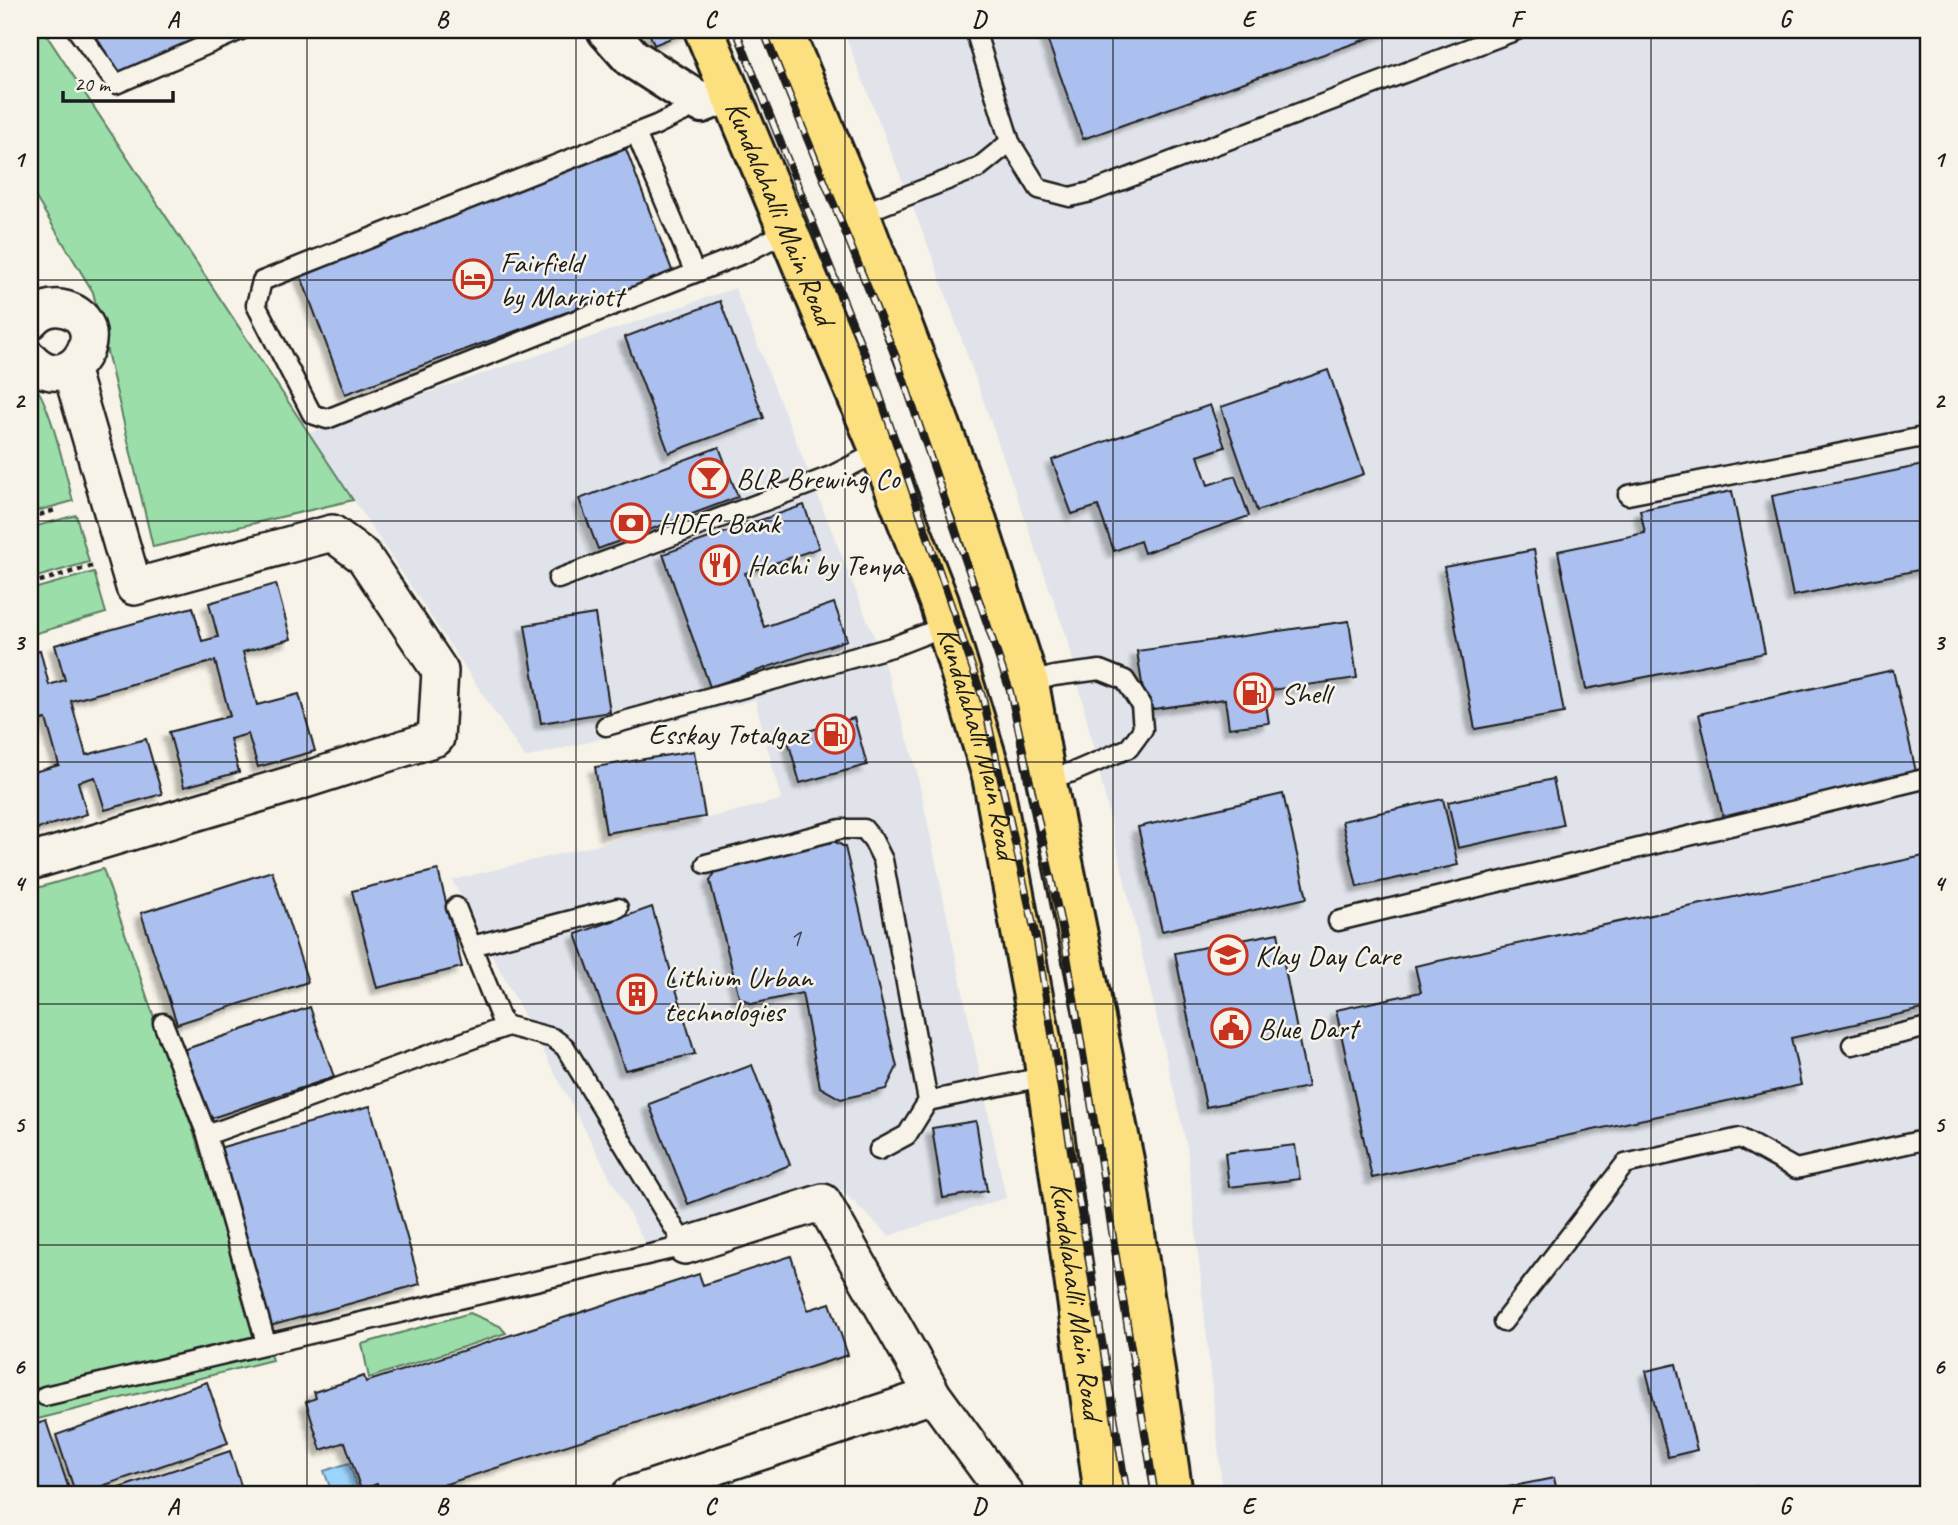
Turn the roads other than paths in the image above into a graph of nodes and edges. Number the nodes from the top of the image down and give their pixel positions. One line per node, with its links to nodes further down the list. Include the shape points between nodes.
1 (77, 30): 2 (lane, via 116,84)
2 (241, 30)
3 (607, 30): 8 (street, via 632,58)
4 (704, 30): 8 (main road, Kundalahalli Main Road)
5 (975, 30): 10 (lane)
6 (1517, 30): 10 (lane, via 1070,197 1039,189)
7 (790, 32): 11 (main road, Kundalahalli Main Road)
8 (716, 98): 9 (lane); 12 (main road, Kundalahalli Main Road)
9 (636, 133): 13 (lane); 13 (lane, via 262,281 256,305 312,414 327,419)
10 (1010, 142): 11 (lane, via 978,168)
11 (860, 214): 22 (main road, Kundalahalli Main Road, via 977,520)
12 (788, 231): 13 (lane); 18 (main road, Kundalahalli Main Road)
13 (694, 271)
14 (32, 315): 16 (street, via 59,307 78,315 85,324 85,354)
15 (30, 359): 16 (street, via 49,371)
16 (70, 368): 26 (street, via 134,587 332,533 364,557 440,671 436,738)
17 (1928, 436): 19 (lane)
18 (880, 451): 20 (lane, via 831,476); 21 (main road, Kundalahalli Main Road)
19 (1628, 495)
20 (558, 579)
21 (946, 626): 23 (lane, via 892,647); 36 (main road, Kundalahalli Main Road, via 992,776)
22 (1029, 683): 25 (main road, Kundalahalli Main Road); 25 (lane, via 1100,670 1125,680 1141,705 1143,730 1129,748)
23 (606, 726)
24 (1928, 778): 30 (lane)
25 (1046, 779): 49 (main road, Kundalahalli Main Road, via 1125,1165)
26 (30, 862)
27 (706, 864): 37 (lane, via 841,829 864,828 883,860)
28 (456, 907): 31 (lane)
29 (618, 908): 31 (lane)
30 (1338, 921)
31 (472, 946): 33 (lane, via 502,1022)
32 (163, 1023): 38 (lane)
33 (508, 1026): 38 (lane); 41 (lane, via 553,1038 565,1047)
34 (1928, 1027): 35 (lane)
35 (1852, 1045)
36 (1046, 1076): 37 (lane); 48 (main road, Kundalahalli Main Road)
37 (928, 1101): 40 (lane, via 908,1135)
38 (207, 1135): 43 (lane)
39 (1928, 1139): 42 (lane, via 1796,1169 1740,1138 1625,1164)
40 (879, 1150)
41 (685, 1246): 43 (lane); 44 (street, via 823,1202)
42 (1503, 1322)
43 (266, 1343): 45 (lane)
44 (933, 1395): 46 (street); 47 (street)
45 (46, 1396)
46 (630, 1495)
47 (1006, 1495)
48 (1104, 1495)
49 (1173, 1495)

